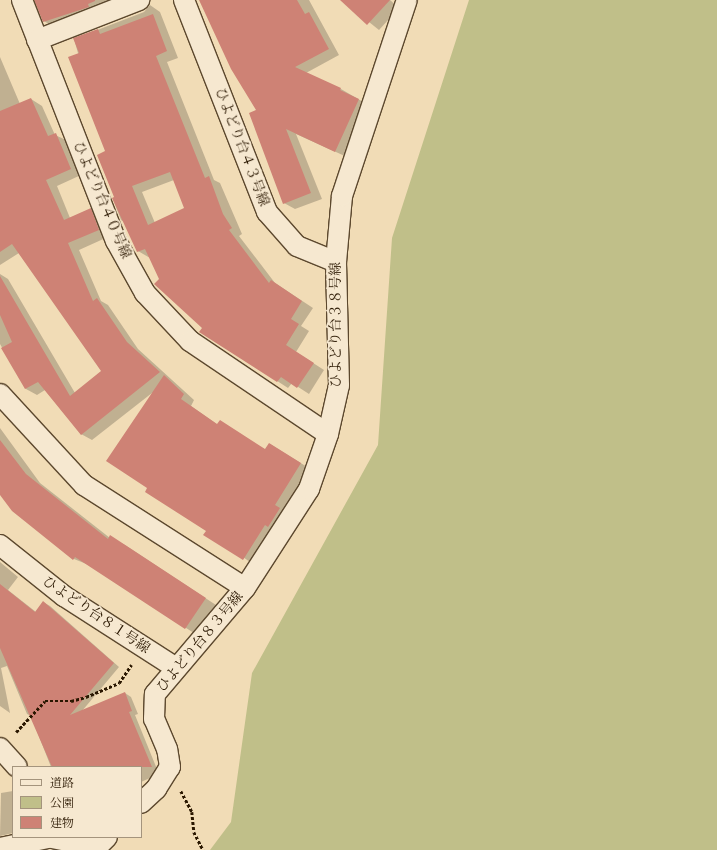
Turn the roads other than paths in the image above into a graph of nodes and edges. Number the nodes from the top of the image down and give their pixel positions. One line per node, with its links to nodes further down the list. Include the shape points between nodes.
1 (22, 0): 5 (street, ひよどり台４０号線)
2 (139, 0): 5 (street)
3 (184, 0): 6 (street, ひよどり台４３号線, via 267,212 296,246)
4 (408, 0): 6 (street, ひよどり台３８号線, via 342,196)
5 (37, 40): 8 (street, ひよどり台４０号線, via 116,241 145,294 190,341)
6 (336, 262): 8 (street, ひよどり台３８号線, via 339,385)
7 (0, 394): 10 (street, via 84,485)
8 (328, 434): 10 (street, ひよどり台３８号線, via 309,489)
9 (0, 545): 11 (street, ひよどり台８１号線, via 64,596)
10 (245, 588): 11 (street, ひよどり台８３号線)
11 (176, 668): 14 (street, ひよどり台８３号線, via 155,694 154,719 168,749 170,767 156,789)
12 (1, 748): 13 (street)
13 (16, 766)
14 (142, 803)
15 (43, 838): 18 (street)
16 (52, 838): 17 (street, via 97,847)
17 (106, 838)
18 (0, 848)

